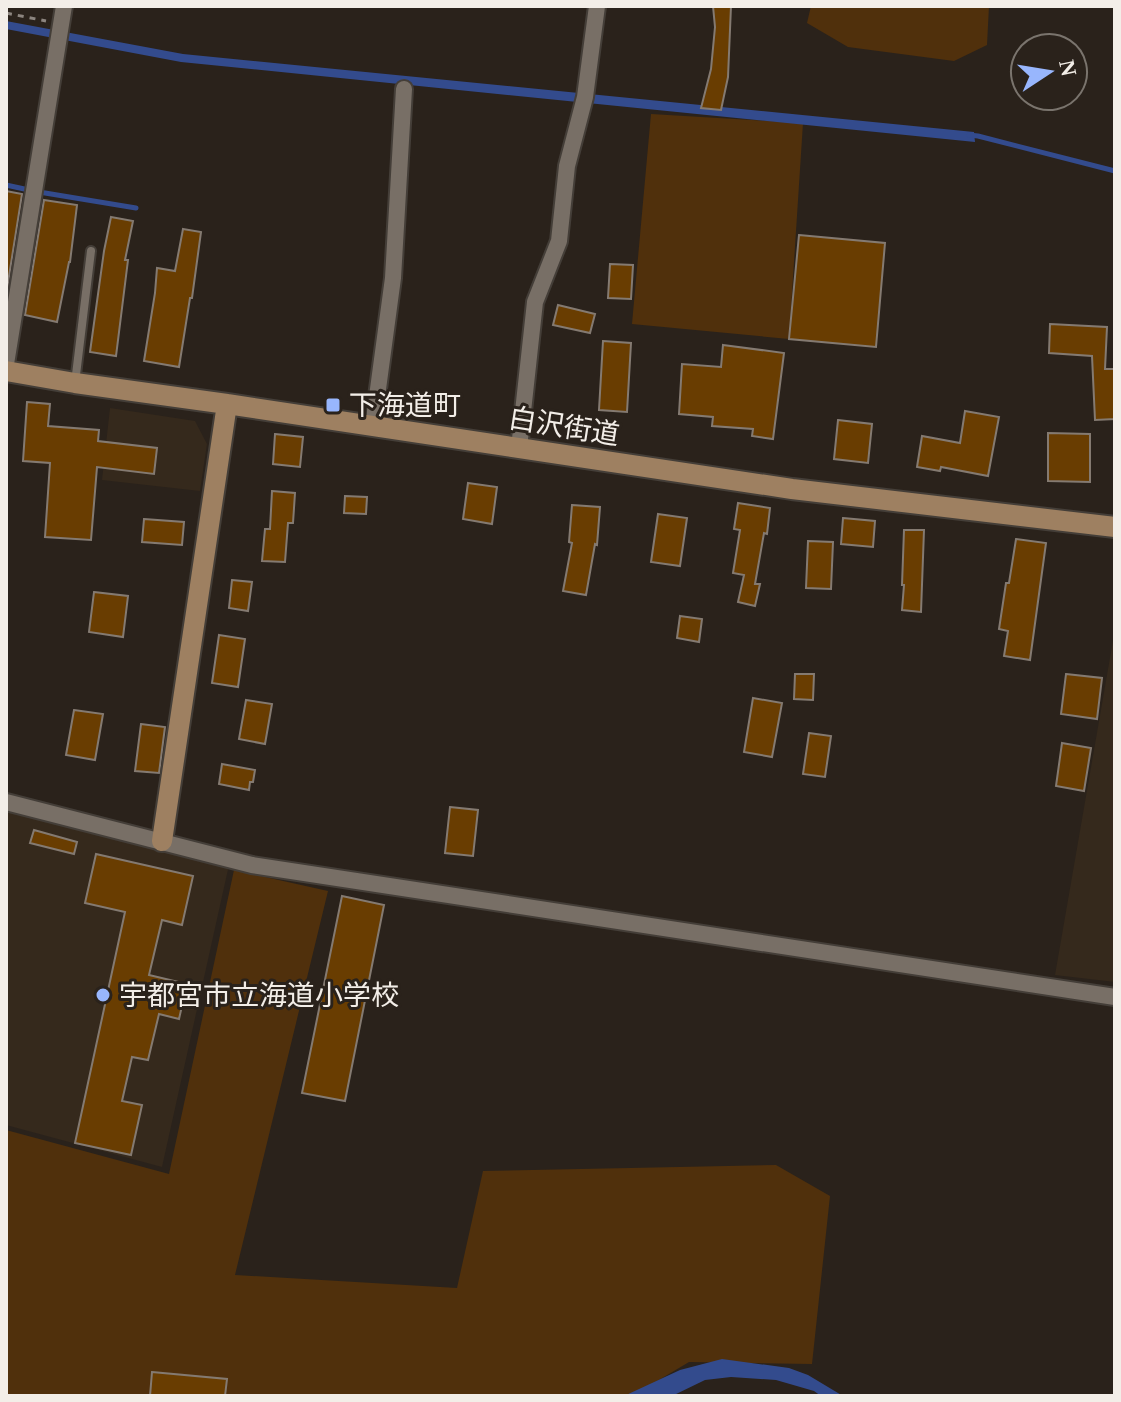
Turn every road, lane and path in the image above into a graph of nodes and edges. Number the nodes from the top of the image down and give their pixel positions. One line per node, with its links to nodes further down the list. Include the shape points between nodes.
1 (64, 6): 4 (street)
2 (597, 6): 12 (street, via 585,97 567,166 559,241 535,302)
3 (6, 13): 4 (path)
4 (62, 24): 7 (street)
5 (404, 89): 11 (street, via 393,278)
6 (91, 251): 9 (lane)
7 (6, 364)
8 (6, 371): 9 (main road, 白沢街道)
9 (75, 383): 10 (main road, 白沢街道)
10 (227, 404): 11 (main road, 白沢街道); 15 (main road)
11 (373, 426): 12 (main road, 白沢街道)
12 (519, 448): 13 (main road, 白沢街道, via 792,489)
13 (1115, 527)
14 (6, 802): 15 (street)
15 (162, 841): 16 (street, via 252,865)
16 (1115, 997)

